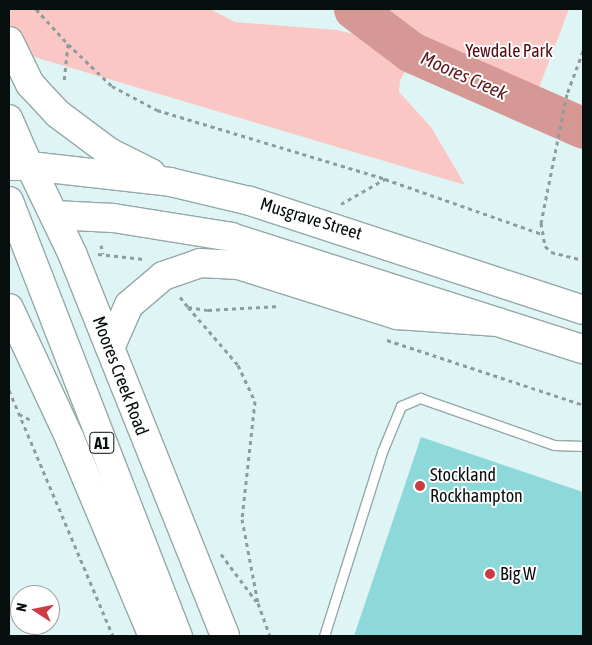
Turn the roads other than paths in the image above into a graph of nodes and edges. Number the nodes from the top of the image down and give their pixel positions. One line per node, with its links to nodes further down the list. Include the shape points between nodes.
1 (9, 41): 4 (main road, via 30,84 58,114 110,152)
2 (9, 118): 3 (main road, Moores Creek Road)
3 (19, 166): 4 (main road, Musgrave Street); 6 (main road, Moores Creek Road / A1)
4 (170, 182): 8 (main road, Musgrave Street, via 314,220)
5 (11, 210): 6 (main road, A1); 14 (main road, A1)
6 (54, 214): 9 (main road, via 112,218 231,237); 10 (main road, Moores Creek Road / A1)
7 (9, 308): 13 (main road, A1, via 70,439)
8 (583, 310)
9 (498, 322): 10 (main road, via 397,315 238,265 200,264 163,276 129,306); 11 (main road)
10 (110, 348): 15 (main road, Moores Creek Road / A1)
11 (583, 349)
12 (583, 446): 16 (lane, via 554,445 420,398 401,406 382,452)
13 (153, 636)
14 (178, 636)
15 (225, 636)
16 (324, 636)

